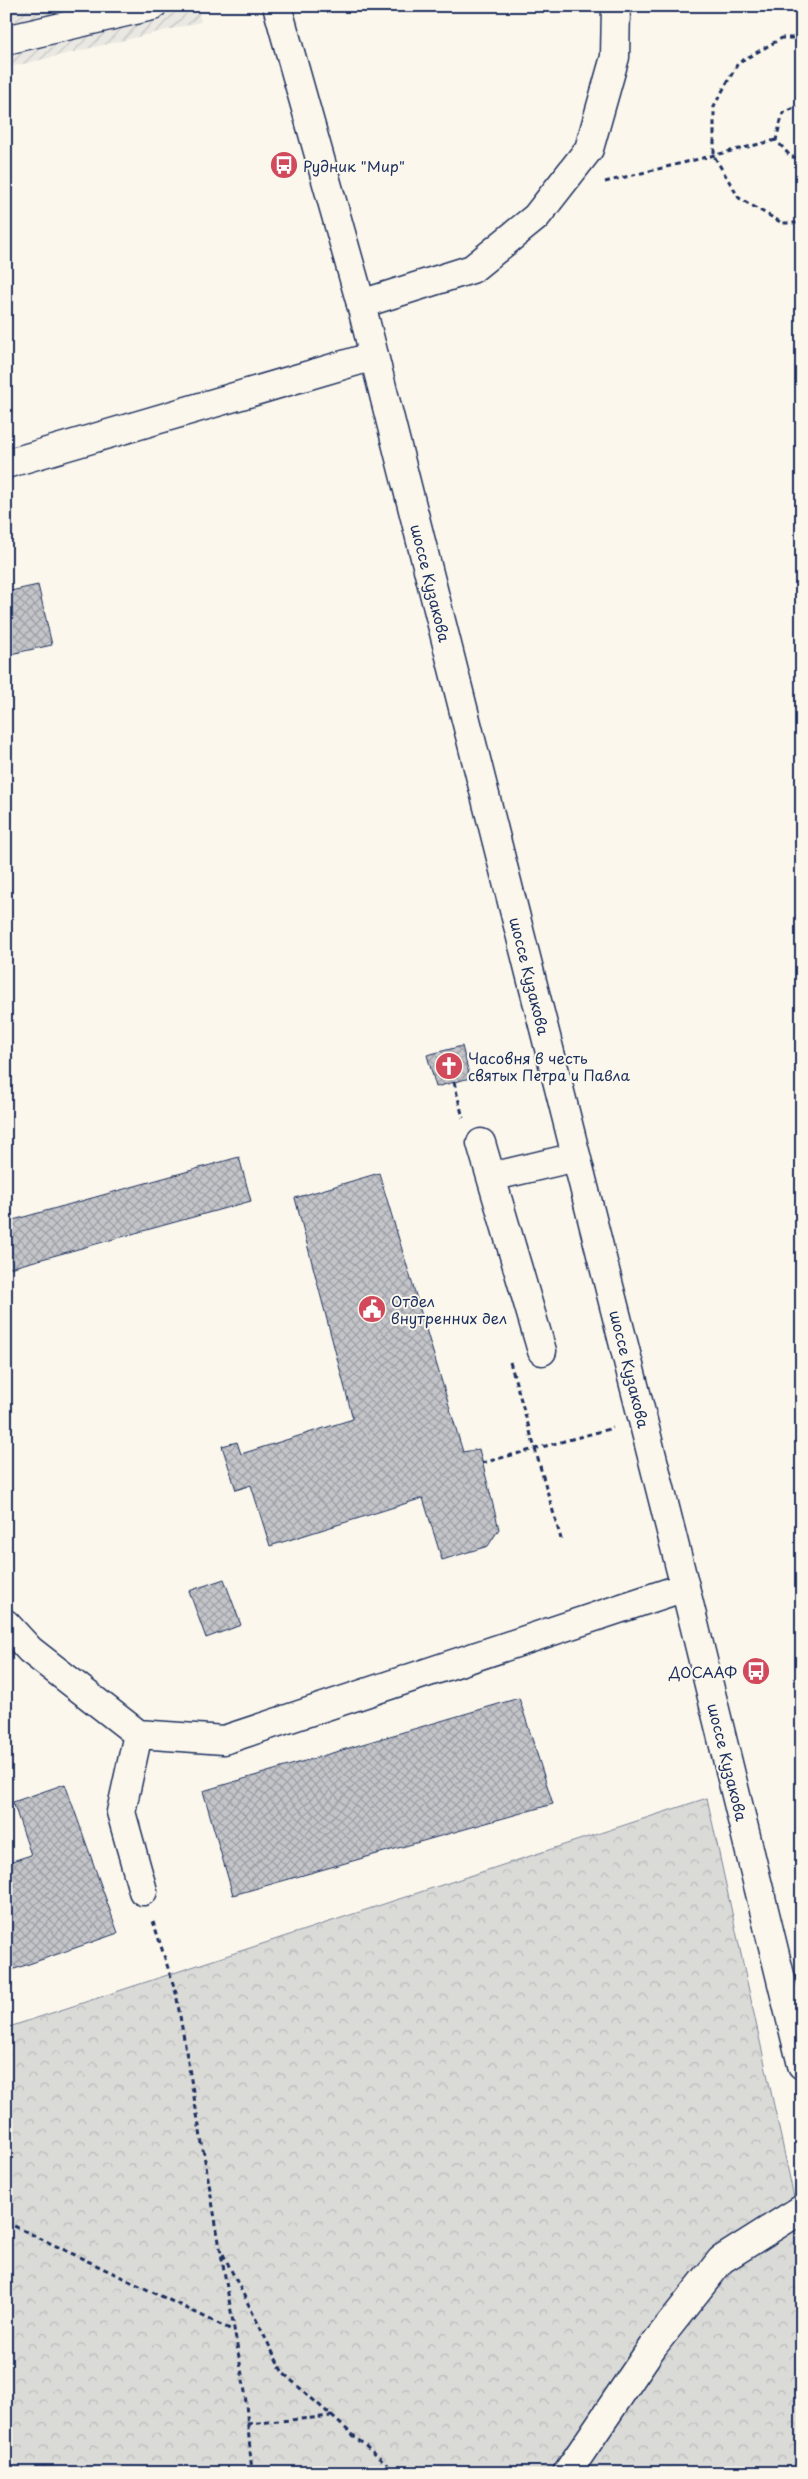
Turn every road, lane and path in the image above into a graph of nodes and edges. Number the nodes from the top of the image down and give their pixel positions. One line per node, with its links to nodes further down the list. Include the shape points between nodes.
1 (152, 6): 5 (main road)
2 (277, 6): 12 (main road, шоссе Кузакова)
3 (616, 6): 12 (main road, via 615,56 589,149 536,217 472,269)
4 (802, 38): 8 (path, via 782,38 738,63 714,106)
5 (6, 40)
6 (802, 105): 7 (path, via 783,113)
7 (776, 140): 8 (path); 9 (path, via 791,157)
8 (714, 156): 10 (path); 11 (path, via 739,198 782,223)
9 (802, 158)
10 (601, 183)
11 (802, 223)
12 (361, 304): 13 (main road, шоссе Кузакова)
13 (374, 356): 14 (main road); 16 (main road, шоссе Кузакова)
14 (6, 464)
15 (481, 1143): 17 (main road)
16 (576, 1158): 17 (main road); 24 (main road, шоссе Кузакова)
17 (491, 1177): 18 (main road)
18 (542, 1350)
19 (518, 1392): 21 (path)
20 (590, 1434): 21 (path)
21 (534, 1449): 22 (path); 23 (path)
22 (482, 1463)
23 (561, 1539)
24 (685, 1587): 26 (main road, via 224,1740); 28 (main road, шоссе Кузакова)
25 (6, 1624): 26 (main road, via 30,1650)
26 (138, 1734): 27 (main road, via 121,1812)
27 (143, 1891): 31 (path, via 176,1993)
28 (802, 2065)
29 (802, 2209): 37 (main road, via 721,2260 653,2346)
30 (6, 2222): 32 (path)
31 (221, 2250): 32 (path); 33 (path, via 283,2373)
32 (235, 2332): 34 (path)
33 (333, 2416): 34 (path); 36 (path)
34 (247, 2424): 35 (path)
35 (252, 2473)
36 (396, 2473)
37 (567, 2473)

